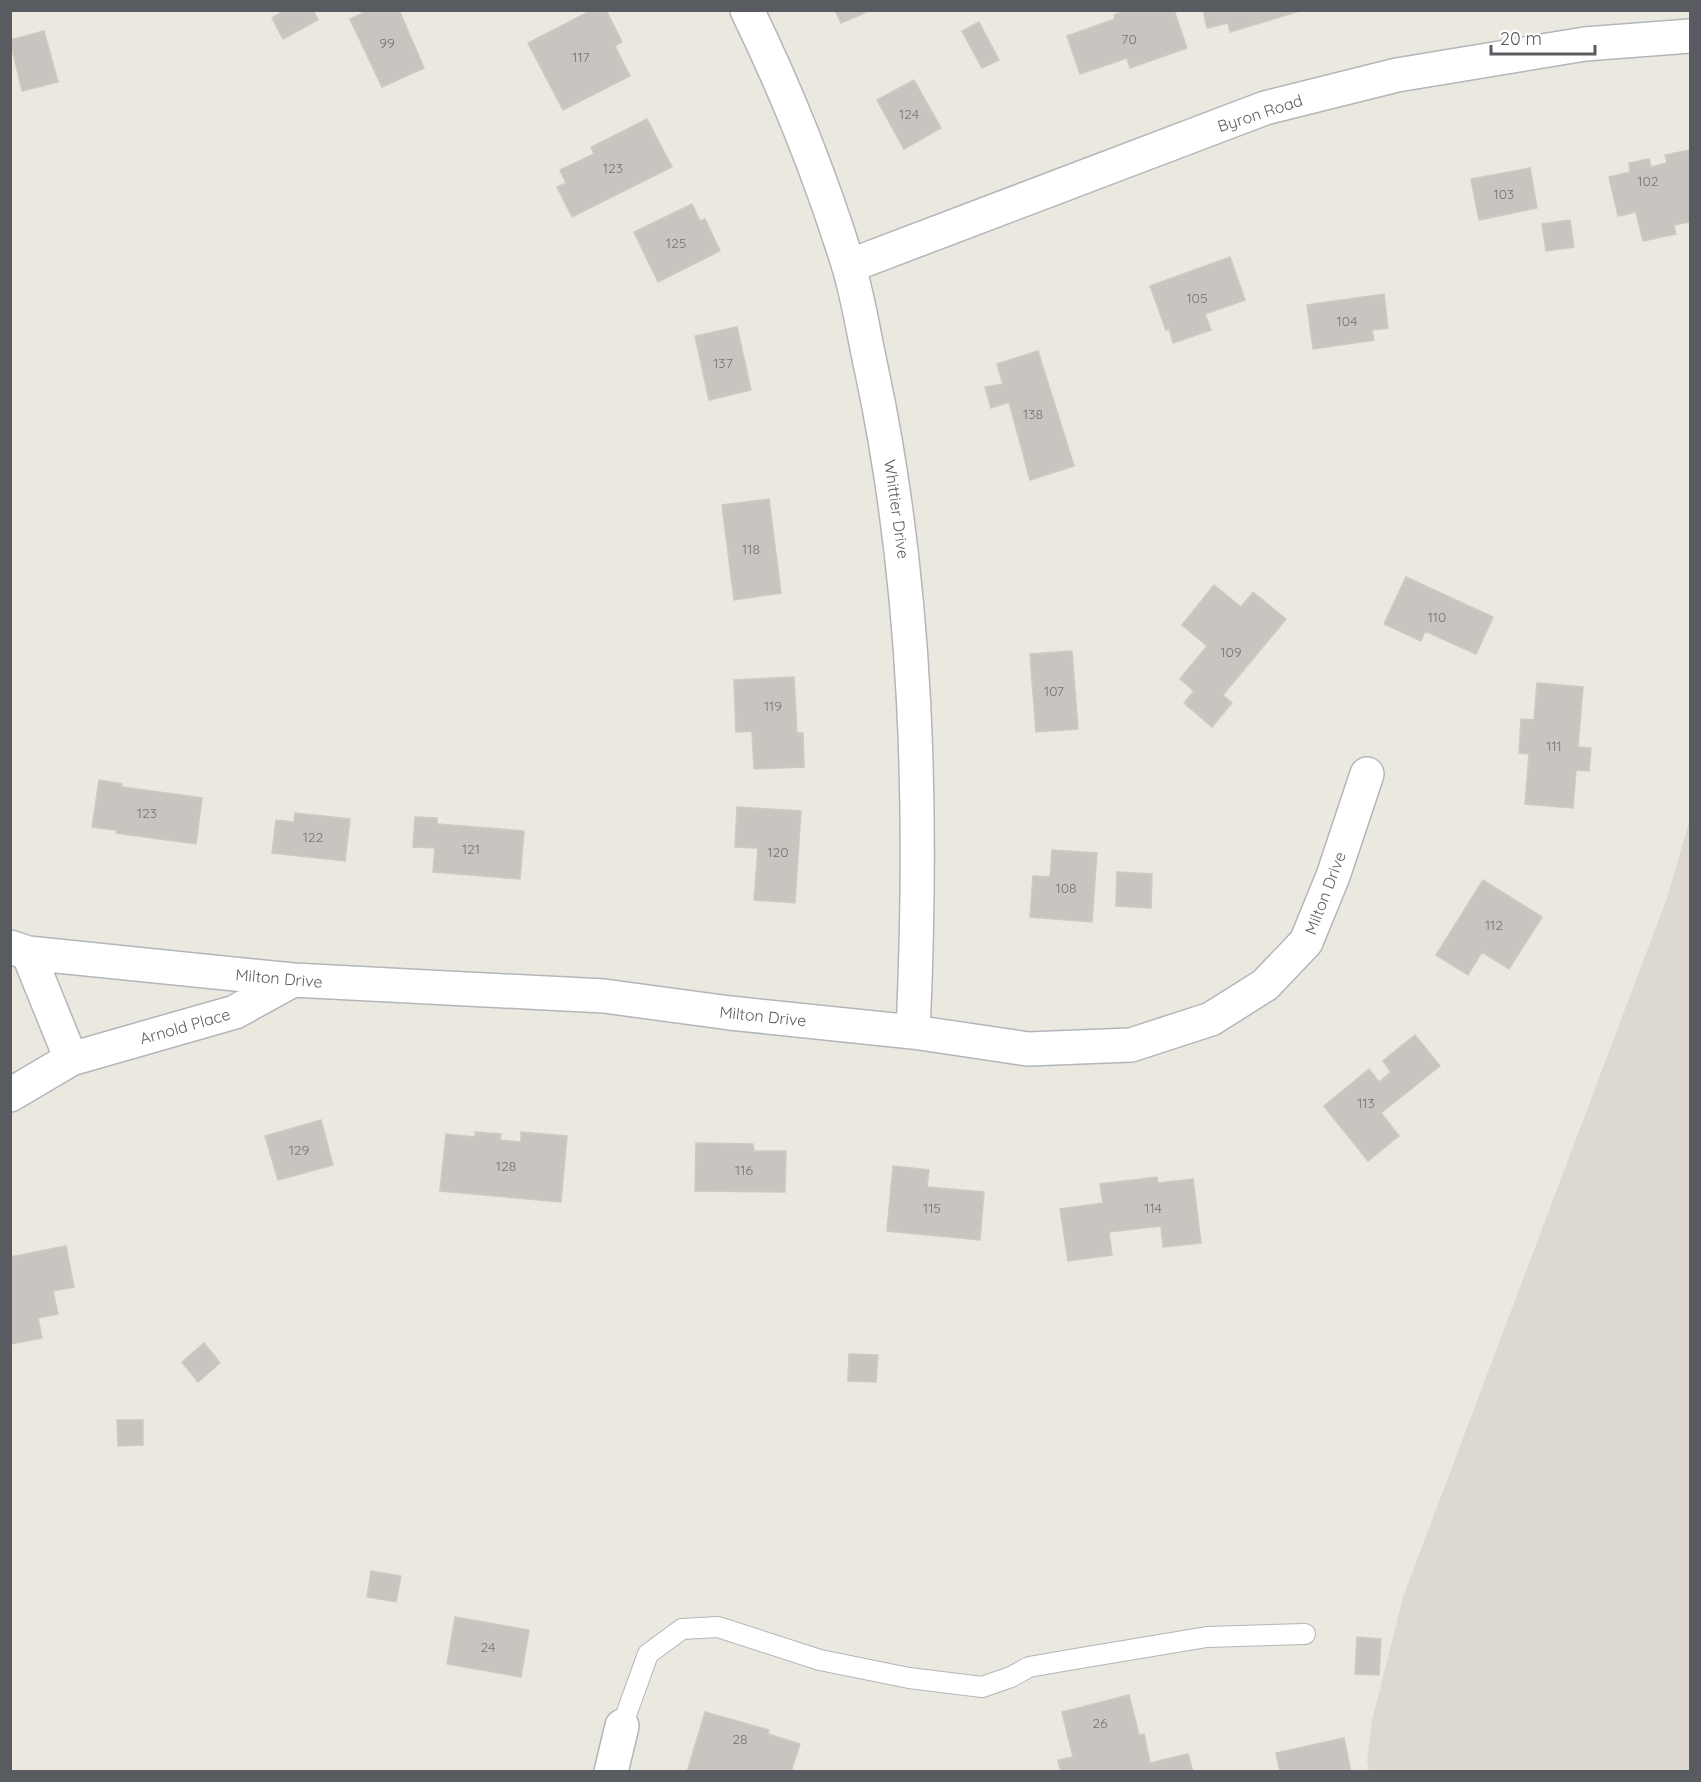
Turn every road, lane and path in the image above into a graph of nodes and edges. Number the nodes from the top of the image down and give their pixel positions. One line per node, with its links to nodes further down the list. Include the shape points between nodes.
1 (747, 10): 3 (street, Whittier Drive, via 785,88)
2 (1690, 36): 3 (street, Byron Road, via 1585,44 1397,75 1264,108)
3 (849, 266): 7 (street, Whittier Drive, via 889,452 904,557 917,790 919,903)
4 (1367, 774): 7 (street, Milton Drive, via 1306,942 1265,985 1211,1019 1131,1045 1028,1049)
5 (19, 950): 6 (street, Milton Drive); 8 (street)
6 (293, 980): 7 (street, Milton Drive, via 604,996); 8 (street, Arnold Place, via 236,1012)
7 (913, 1032)
8 (71, 1059): 9 (street, Arnold Place)
9 (10, 1095)
10 (1305, 1634): 11 (lane, via 1208,1637 1029,1667 982,1687 909,1678 820,1660 718,1627 682,1629 648,1654)
11 (622, 1726): 12 (street)
12 (611, 1772)

